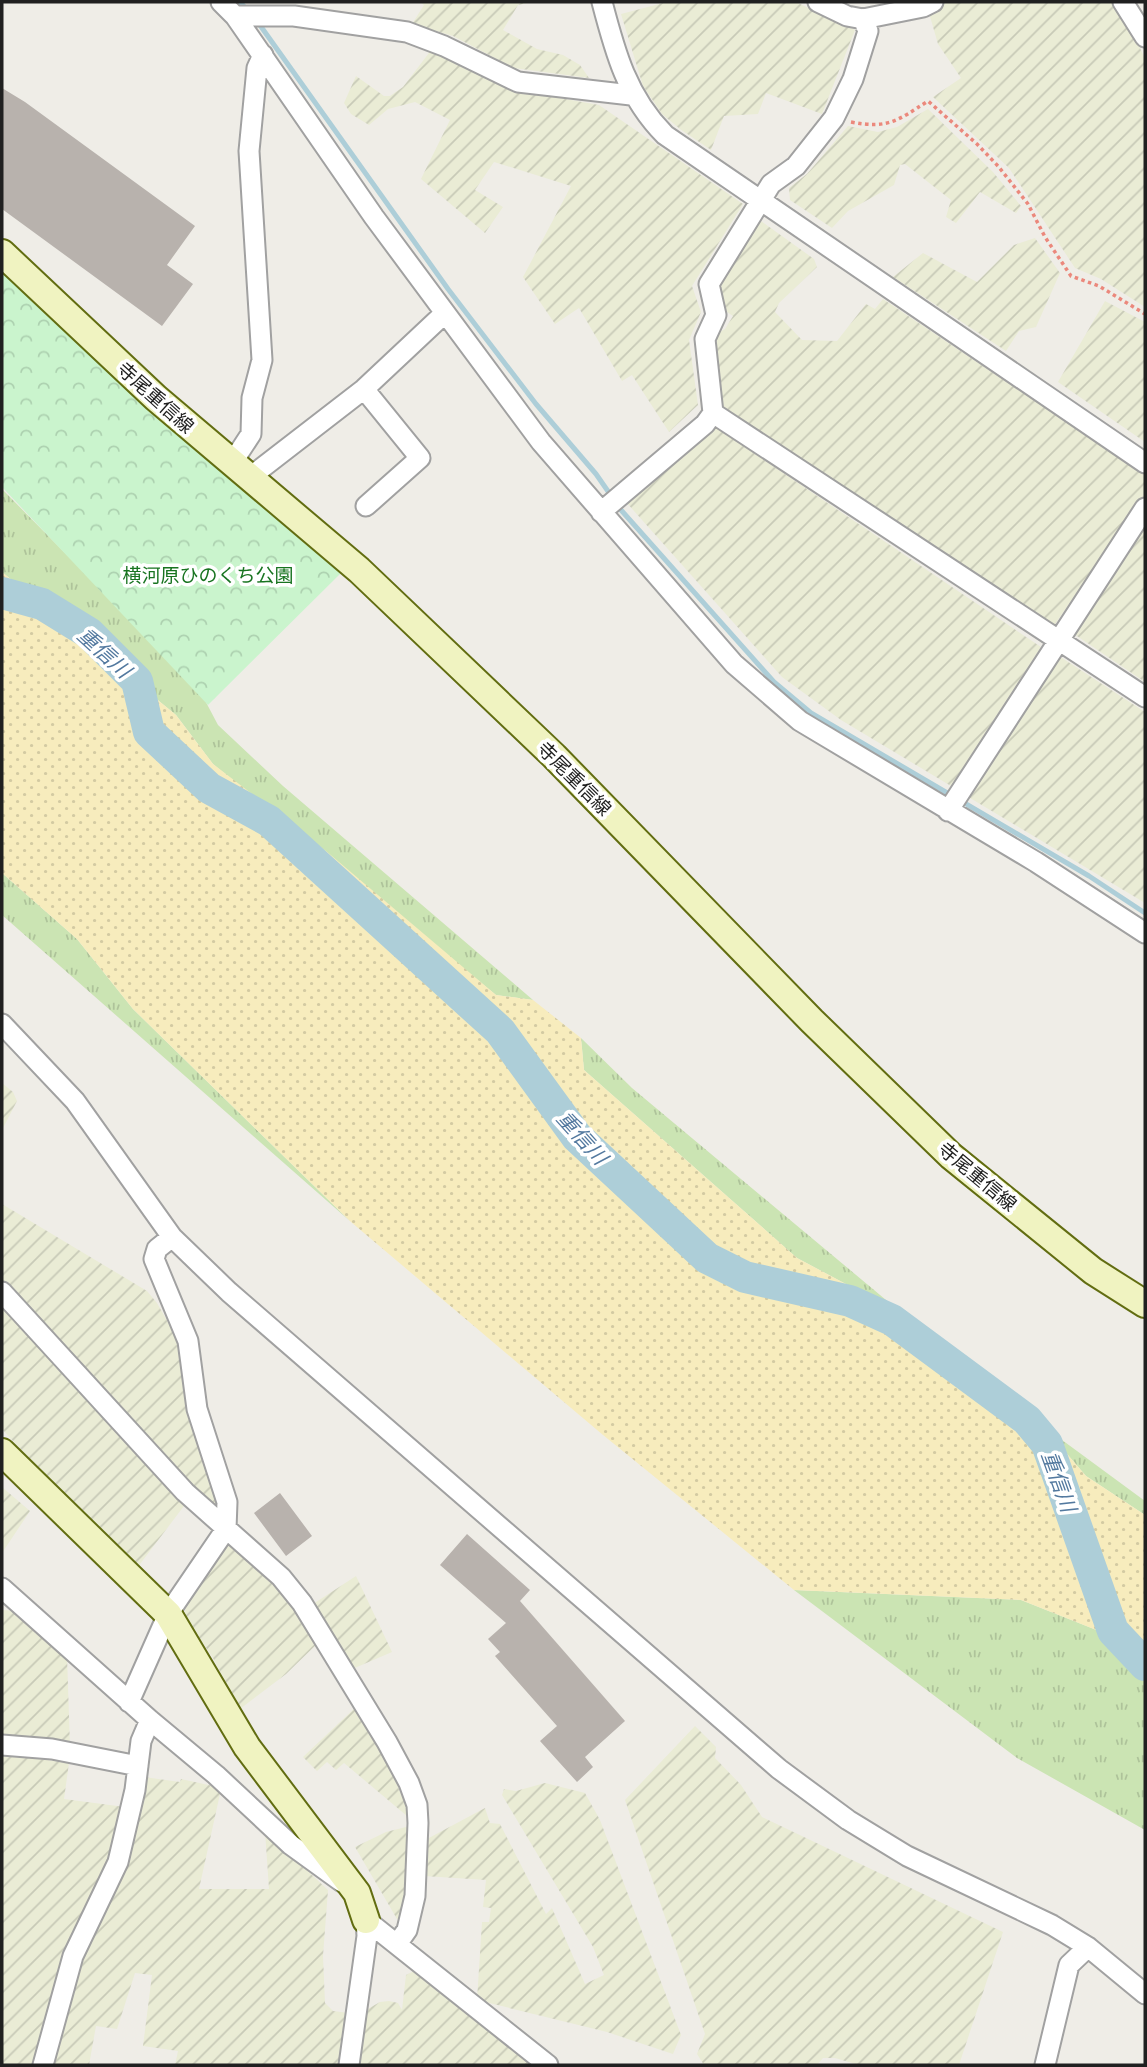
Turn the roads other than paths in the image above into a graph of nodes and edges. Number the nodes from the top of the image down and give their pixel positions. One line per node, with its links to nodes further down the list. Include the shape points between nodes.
1 (220, 2): 6 (street)
2 (602, 2): 10 (street)
3 (818, 2): 7 (street)
4 (933, 2): 7 (street)
5 (1123, 2): 8 (street)
6 (240, 9): 9 (street); 10 (street, via 407,32 518,82)
7 (863, 19): 11 (street, via 868,31 853,79 834,118 796,166 771,184)
8 (1145, 37)
9 (263, 55): 13 (street); 17 (street, via 257,68 249,151 262,360)
10 (631, 95): 11 (street, via 665,135)
11 (761, 201): 15 (street, via 709,284 716,316 705,339); 16 (street)
12 (2, 253): 17 (main road, 寺尾重信線, via 156,398)
13 (445, 313): 14 (street); 20 (street, via 541,442)
14 (364, 389): 17 (street); 18 (street, via 420,458)
15 (713, 412): 20 (street, via 705,424); 21 (street)
16 (1145, 463)
17 (241, 470): 28 (main road, 寺尾重信線, via 359,570 554,755 812,1021 951,1156 1093,1271)
18 (366, 506)
19 (1145, 508): 21 (street)
20 (601, 512): 23 (street, via 734,664 766,694 800,721)
21 (1057, 640): 22 (street); 23 (street)
22 (1145, 697)
23 (948, 811): 24 (street)
24 (1145, 933)
25 (2, 1024): 26 (street, via 75,1101)
26 (172, 1237): 30 (street, via 157,1249 154,1259 188,1342 197,1409 227,1502); 40 (street, via 229,1292 779,1769 907,1856)
27 (2, 1292): 30 (street, via 135,1440)
28 (1145, 1304)
29 (2, 1452): 32 (main road)
30 (226, 1529): 32 (street); 39 (street, via 302,1602 409,1783 418,1822 415,1896 407,1930)
31 (2, 1588): 33 (street)
32 (168, 1614): 33 (street); 37 (main road, via 247,1746)
33 (129, 1702): 34 (street)
34 (149, 1720): 36 (street); 37 (street, via 291,1845)
35 (2, 1745): 36 (street, via 52,1749)
36 (138, 1766): 42 (street, via 118,1862 73,1956)
37 (357, 1893): 38 (main road)
38 (366, 1920): 39 (street); 43 (street)
39 (397, 1944): 44 (street)
40 (1088, 1947): 41 (street); 45 (street, via 1069,1965)
41 (1145, 1994)
42 (43, 2065)
43 (349, 2065)
44 (548, 2065)
45 (1045, 2065)

